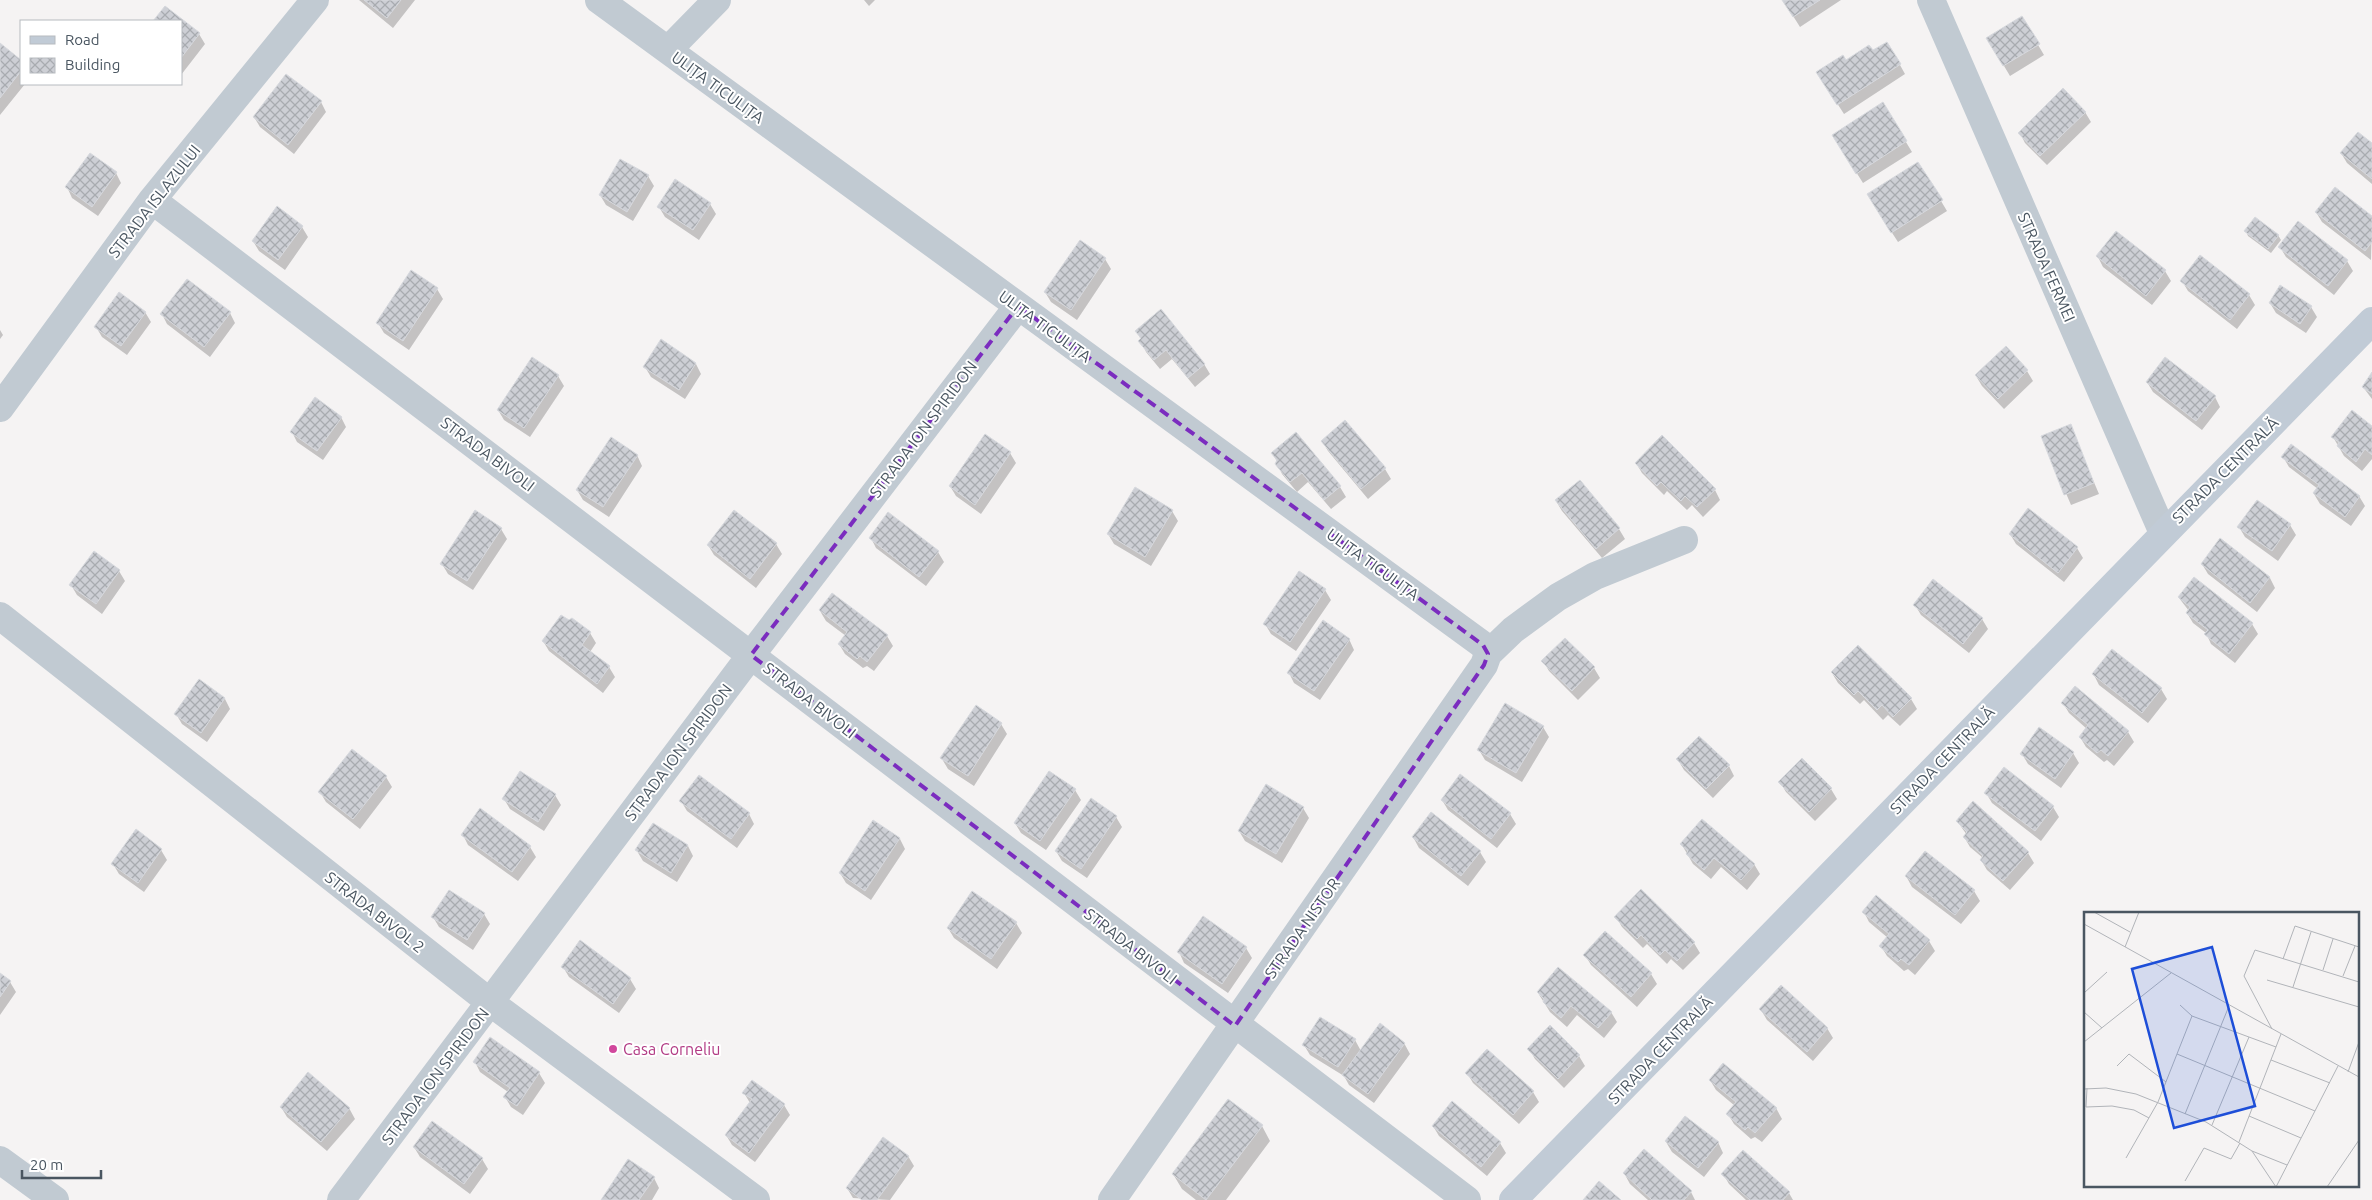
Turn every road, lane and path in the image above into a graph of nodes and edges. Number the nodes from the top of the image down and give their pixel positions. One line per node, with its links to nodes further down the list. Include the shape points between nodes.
1 (316, 0): 6 (street, STRADA ISLAZULUI)
2 (599, 0): 5 (street, ULIȚA TICULIȚA)
3 (717, 0): 5 (street)
4 (1931, 0): 10 (street, STRADA FERMEI)
5 (668, 50): 7 (street, ULIȚA TICULIȚA)
6 (152, 200): 9 (street, STRADA ISLAZULUI); 14 (street, STRADA BIVOLI)
7 (1018, 306): 13 (street, ULIȚA TICULIȚA, via 1483,645); 14 (street, STRADA ION SPIRIDON)
8 (2372, 321): 10 (main road, STRADA CENTRALĂ)
9 (0, 408)
10 (2163, 533): 23 (main road, STRADA CENTRALĂ)
11 (1684, 540): 13 (street, STRADA NISTOR, via 1595,576 1558,597 1513,630)
12 (0, 616): 15 (street, STRADA BIVOL 2)
13 (1488, 654): 16 (street, STRADA NISTOR, via 1484,665)
14 (751, 655): 15 (street, STRADA ION SPIRIDON); 16 (street, STRADA BIVOLI)
15 (491, 1003): 19 (street, STRADA ION SPIRIDON); 20 (street, STRADA BIVOL 2)
16 (1234, 1026): 21 (street, STRADA NISTOR); 22 (street, STRADA BIVOLI)
17 (0, 1160): 18 (street)
18 (55, 1200)
19 (341, 1200)
20 (756, 1200)
21 (1112, 1200)
22 (1467, 1200)
23 (1514, 1200)

